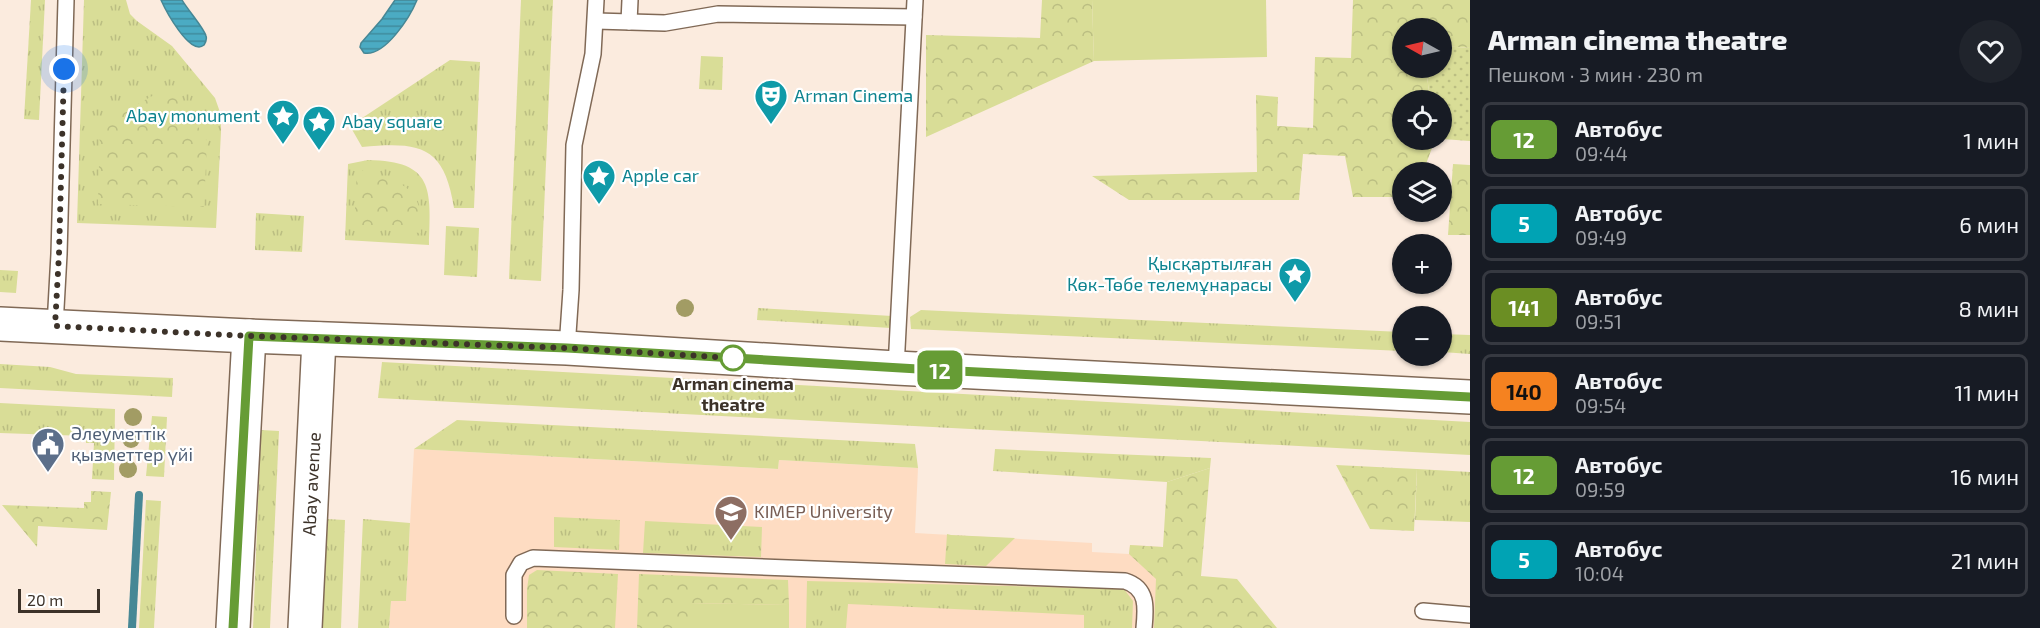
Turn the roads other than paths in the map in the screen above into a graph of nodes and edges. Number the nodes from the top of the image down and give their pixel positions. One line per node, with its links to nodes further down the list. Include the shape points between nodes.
1 (66, 0): 9 (lane)
2 (596, 0): 6 (lane)
3 (630, 0): 7 (lane)
4 (915, 0): 5 (lane)
5 (914, 17): 7 (lane, via 718,14 665,23); 13 (lane)
6 (596, 21): 7 (lane); 12 (lane, via 594,54 574,145)
7 (629, 22)
8 (0, 324): 9 (main road)
9 (55, 326): 10 (main road)
10 (249, 336): 11 (main road); 18 (main road)
11 (319, 339): 12 (main road); 19 (main road, Abay avenue)
12 (567, 348): 13 (main road)
13 (896, 368): 14 (main road)
14 (1470, 397)
15 (1423, 611): 16 (lane)
16 (1470, 615)
17 (514, 616): 20 (lane, via 514,575 521,563 533,558 1125,581 1140,590 1144,598)
18 (233, 628)
19 (305, 628)
20 (1144, 628)

